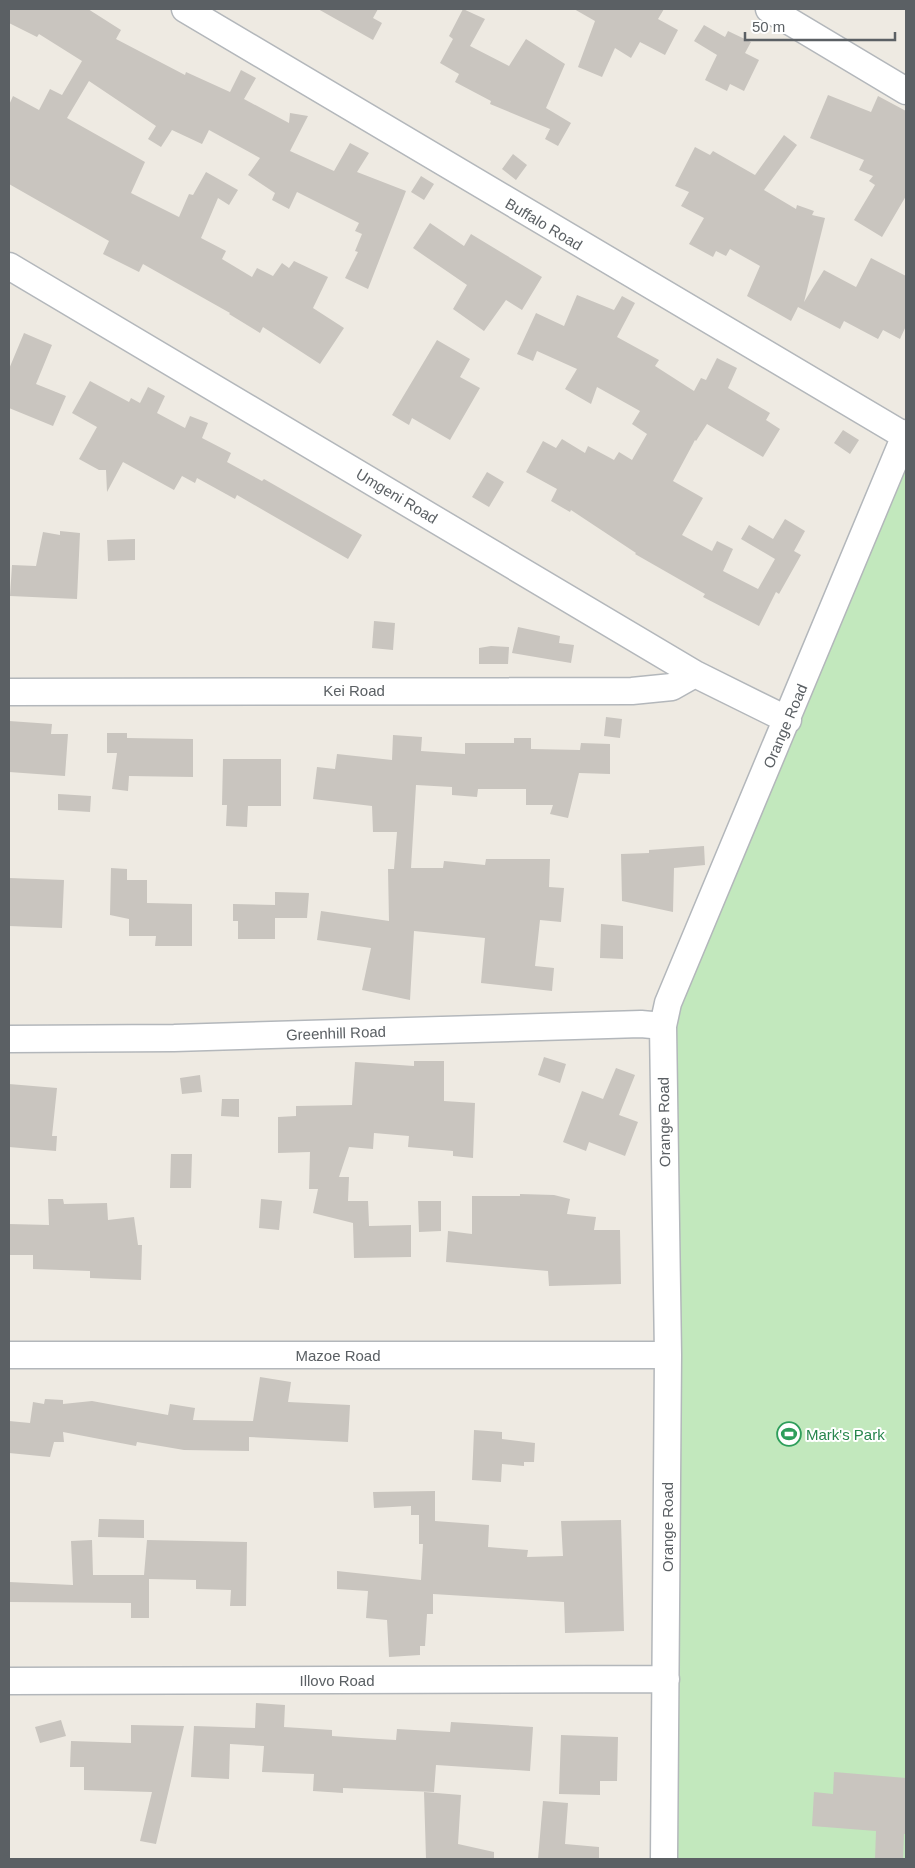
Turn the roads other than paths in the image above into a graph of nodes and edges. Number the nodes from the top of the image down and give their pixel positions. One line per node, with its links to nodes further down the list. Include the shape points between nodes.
1 (185, 9): 5 (street, Buffalo Road)
2 (769, 9): 3 (street)
3 (906, 91)
4 (9, 266): 6 (street, Umgeni Road)
5 (906, 435): 8 (street, Orange Road)
6 (695, 674): 7 (street, Kei Road, via 672,686 632,692); 8 (street, Umgeni Road)
7 (9, 692)
8 (788, 720): 9 (street, Orange Road, via 668,1003)
9 (664, 1026): 10 (street, Greenhill Road); 12 (street, Orange Road)
10 (9, 1039)
11 (9, 1355): 12 (street, Mazoe Road)
12 (668, 1355): 13 (street, Orange Road)
13 (666, 1679): 14 (street, Illovo Road); 15 (street, Orange Road)
14 (9, 1681)
15 (664, 1859)

